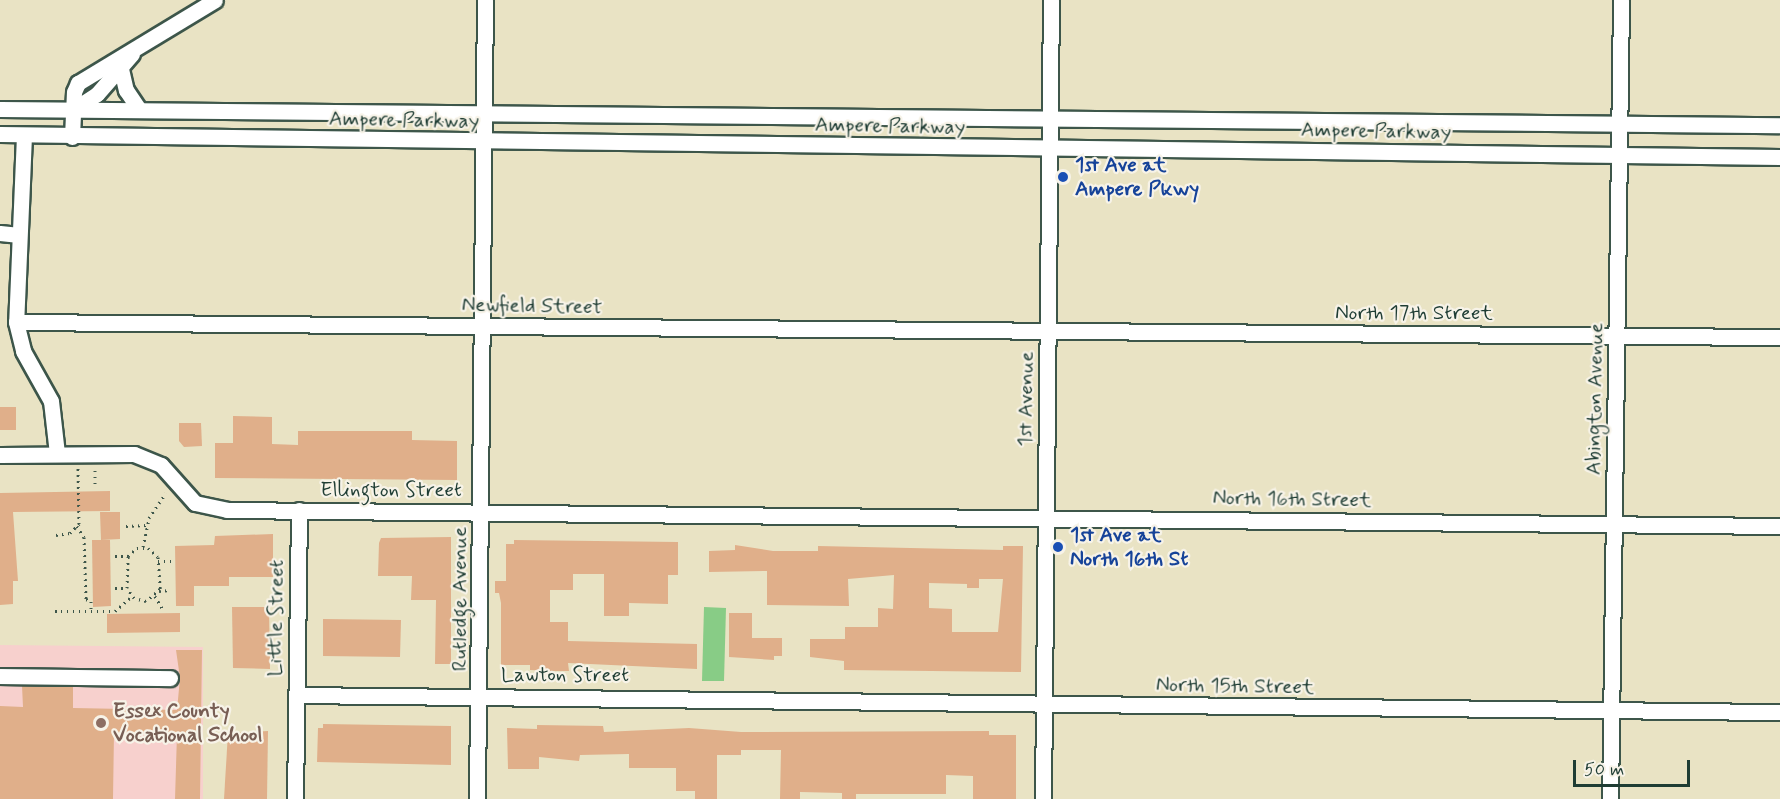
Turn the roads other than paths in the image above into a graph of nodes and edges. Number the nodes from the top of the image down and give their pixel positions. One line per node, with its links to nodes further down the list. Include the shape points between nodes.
1 (215, 0): 5 (street)
2 (485, 0): 10 (street, Rutledge Avenue)
3 (1052, 0): 11 (street, 1st Avenue)
4 (1621, 0): 12 (street, Abington Avenue)
5 (137, 47): 6 (street); 9 (street, via 78,83)
6 (121, 69): 7 (street, via 126,90); 9 (street, via 98,94)
7 (138, 108): 9 (street, Ampere Parkway); 10 (street, Ampere Parkway)
8 (0, 109): 9 (street, Ampere Parkway)
9 (72, 109): 16 (street)
10 (484, 111): 11 (street, Ampere Parkway); 17 (street, Rutledge Avenue)
11 (1050, 117): 12 (street, Ampere Parkway); 18 (street, 1st Avenue)
12 (1619, 123): 13 (street, Ampere Parkway); 19 (street, Abington Avenue)
13 (1780, 125)
14 (0, 134): 15 (street, Ampere Parkway)
15 (24, 135): 16 (street, Ampere Parkway); 22 (street)
16 (72, 137): 17 (street, Ampere Parkway)
17 (484, 142): 18 (street, Ampere Parkway); 24 (street, Rutledge Avenue)
18 (1050, 148): 19 (street, Ampere Parkway); 25 (street, 1st Avenue)
19 (1619, 155): 20 (street, Ampere Parkway); 26 (street, Abington Avenue)
20 (1780, 157)
21 (0, 234): 22 (street)
22 (19, 235): 23 (street)
23 (15, 322): 24 (street, Newfield Street); 28 (street, via 23,351 51,400)
24 (482, 327): 25 (street, Newfield Street); 31 (street, Rutledge Avenue)
25 (1048, 333): 26 (street, North 17th Street); 33 (street, 1st Avenue)
26 (1616, 336): 27 (street, North 17th Street); 34 (street, Abington Avenue)
27 (1780, 337)
28 (57, 454): 29 (street, Ellington Street); 30 (street, Ellington Street, via 143,456 161,465 189,498 204,507)
29 (0, 455)
30 (298, 510): 31 (street, Ellington Street); 38 (street, Little Street)
31 (481, 511): 32 (street, Ellington Street); 39 (street, Rutledge Avenue)
32 (803, 514): 33 (street, North 16th Street)
33 (1046, 517): 34 (street, North 16th Street); 41 (street, 1st Avenue)
34 (1614, 524): 35 (street, North 16th Street); 42 (street, Abington Avenue)
35 (1780, 526)
36 (0, 676): 37 (street)
37 (170, 678)
38 (296, 695): 39 (street, Lawton Street); 44 (street, Little Street)
39 (480, 696): 40 (street, Lawton Street); 45 (street, Rutledge Avenue)
40 (689, 697): 41 (street, North 15th Street)
41 (1044, 705): 42 (street, North 15th Street); 46 (street, 1st Avenue)
42 (1611, 711): 43 (street, North 15th Street); 47 (street, Abington Avenue)
43 (1780, 712)
44 (295, 799)
45 (477, 799)
46 (1043, 799)
47 (1610, 799)

